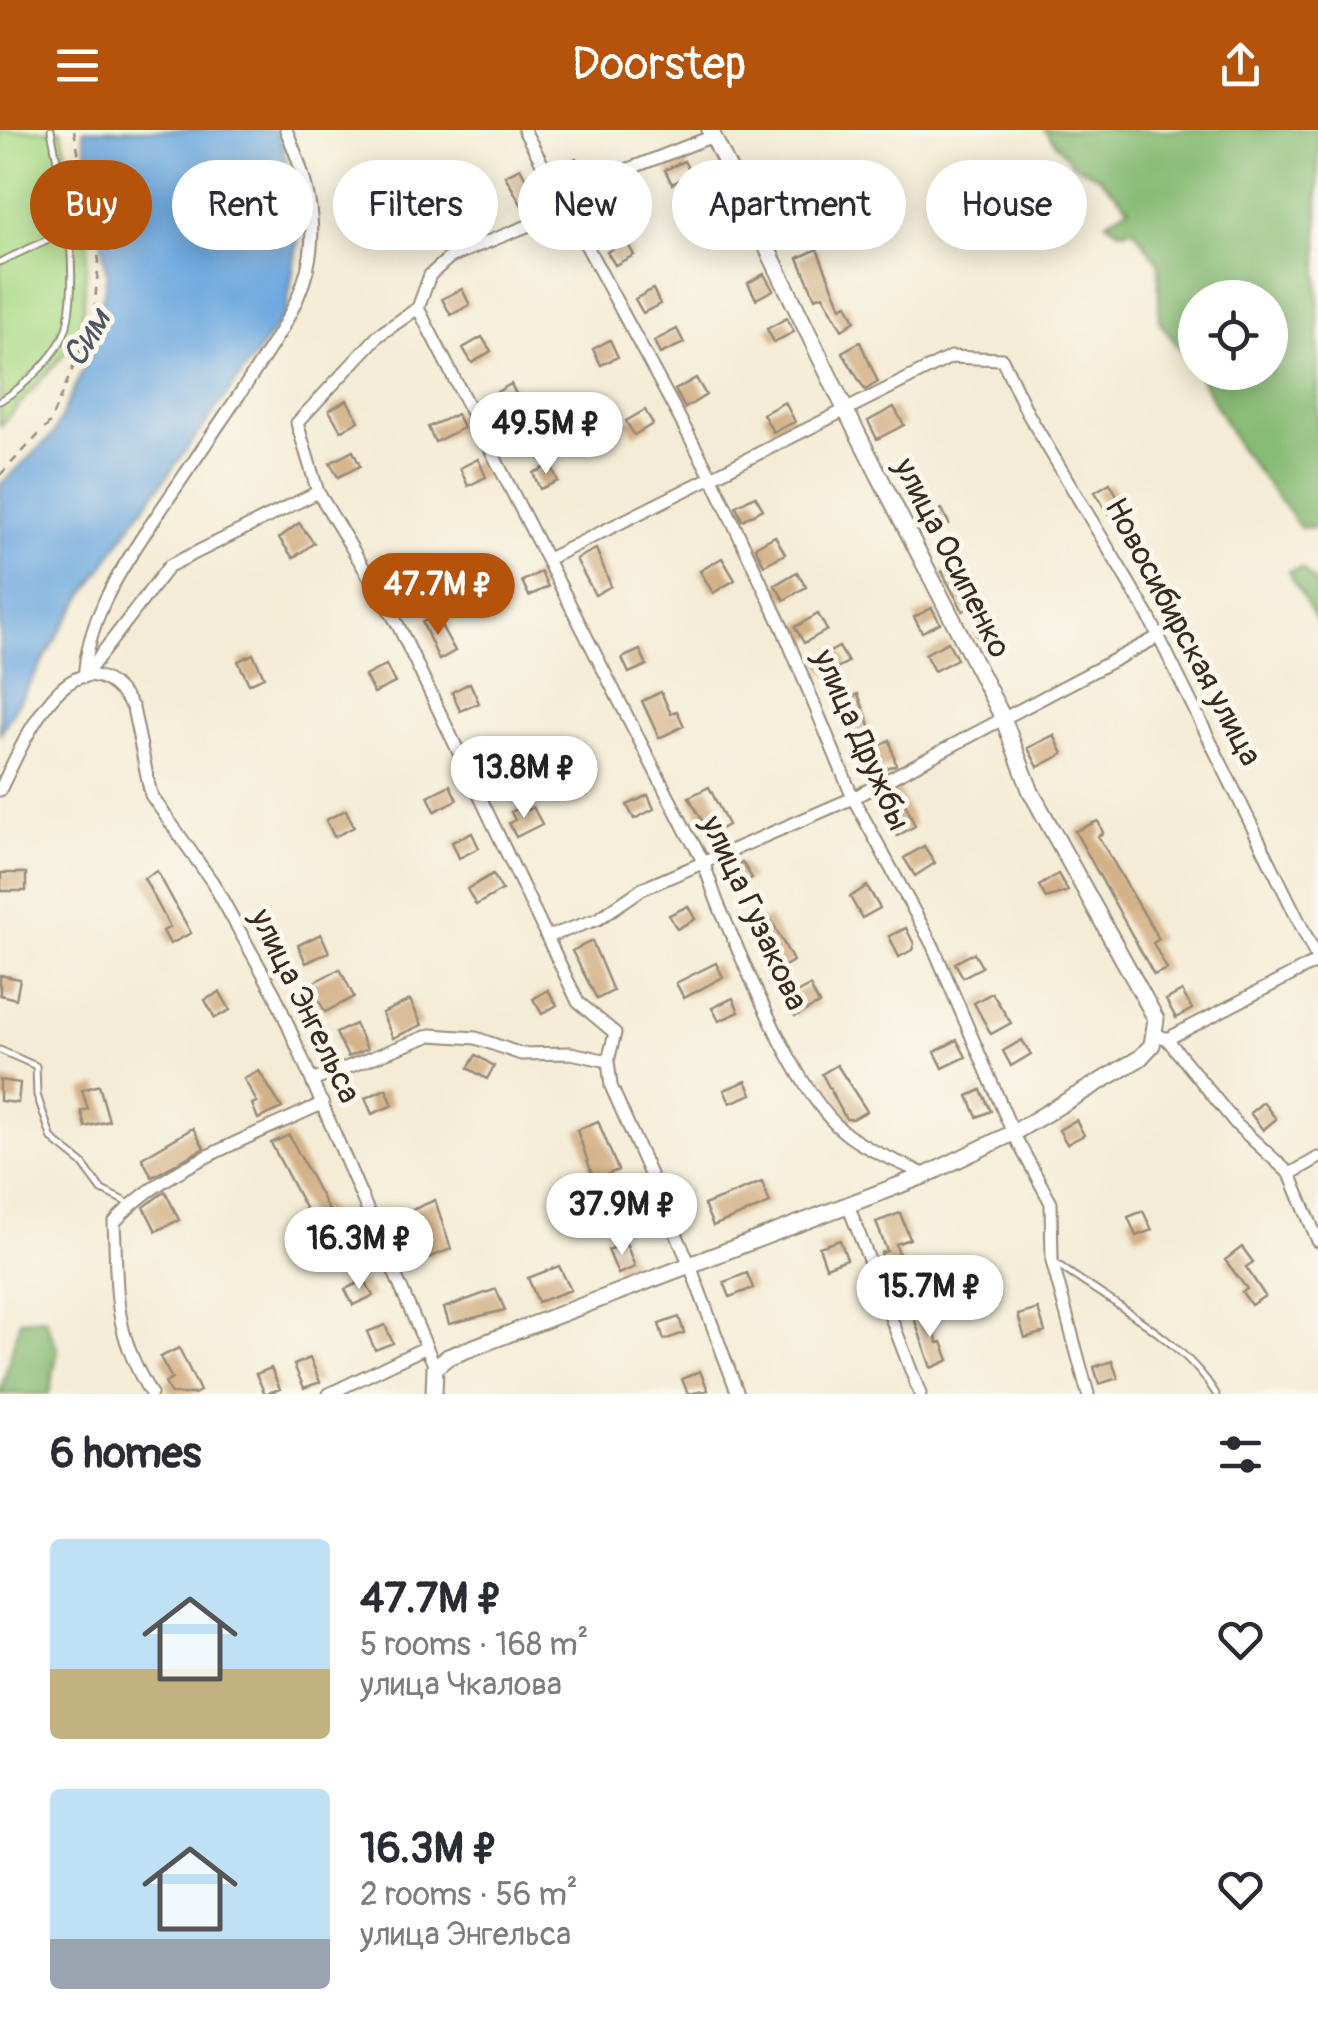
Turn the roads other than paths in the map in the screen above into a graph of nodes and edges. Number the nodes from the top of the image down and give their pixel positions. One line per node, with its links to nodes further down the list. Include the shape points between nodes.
1 (51, 130): 5 (lane)
2 (286, 130): 20 (street, via 312,224 294,314 124,564 93,619)
3 (524, 130): 6 (street, улица Дружбы)
4 (711, 133): 7 (street); 15 (main road, улица Осипенко)
5 (57, 160)
6 (540, 160)
7 (648, 160)
8 (518, 229): 13 (street, via 450,256 430,274)
9 (30, 248): 12 (lane)
10 (70, 250): 14 (lane, via 68,324 30,383)
11 (588, 250): 16 (street, улица Дружбы)
12 (0, 262)
13 (418, 308): 17 (street, via 379,335 297,423); 18 (street, улица Гузакова)
14 (0, 400)
15 (846, 411): 16 (street); 19 (street, Новосибирская улица, via 951,357 1002,358); 21 (main road, улица Осипенко)
16 (712, 480): 18 (street); 23 (street, улица Дружбы)
17 (318, 492): 20 (street, via 169,566); 25 (street, via 397,623)
18 (550, 558): 24 (street, улица Гузакова)
19 (1156, 638): 21 (street); 26 (street, Новосибирская улица)
20 (84, 678): 22 (street, via 49,697); 30 (street, улица Энгельса, via 110,682 133,708 151,795 213,883 275,995)
21 (1003, 718): 23 (street); 27 (main road, улица Осипенко, via 1031,792)
22 (0, 790)
23 (852, 798): 24 (street); 32 (street, улица Дружбы, via 933,946)
24 (706, 860): 25 (street, via 642,889 598,919); 35 (street, улица Гузакова, via 708,882 744,962 815,1100 844,1132)
25 (547, 937): 29 (street, via 578,1002 615,1032)
26 (1318, 961): 27 (street)
27 (1161, 1036): 32 (main road, via 1140,1058); 34 (street, via 1237,1125)
28 (0, 1050): 36 (lane, via 36,1066 52,1139 102,1190)
29 (608, 1060): 30 (street, via 570,1052 522,1054 476,1038 431,1034); 40 (street, via 611,1086)
30 (312, 1081): 31 (street, улица Энгельса)
31 (323, 1103): 36 (street); 41 (street, улица Энгельса)
32 (1012, 1133): 35 (main road); 39 (street, улица Дружбы, via 1051,1203)
33 (1318, 1158): 34 (street)
34 (1290, 1174): 38 (street)
35 (926, 1175): 37 (main road)
36 (130, 1204): 43 (street, via 114,1223 115,1304)
37 (848, 1205): 40 (main road); 47 (street)
38 (1318, 1241)
39 (1052, 1261): 48 (street, улица Дружбы); 49 (lane, via 1171,1346)
40 (689, 1263): 42 (main road); 46 (street)
41 (424, 1348): 42 (street, улица Энгельса); 44 (street)
42 (435, 1367): 45 (main road)
43 (151, 1394)
44 (329, 1394)
45 (434, 1394)
46 (738, 1394)
47 (920, 1394)
48 (1088, 1394)
49 (1216, 1394)

